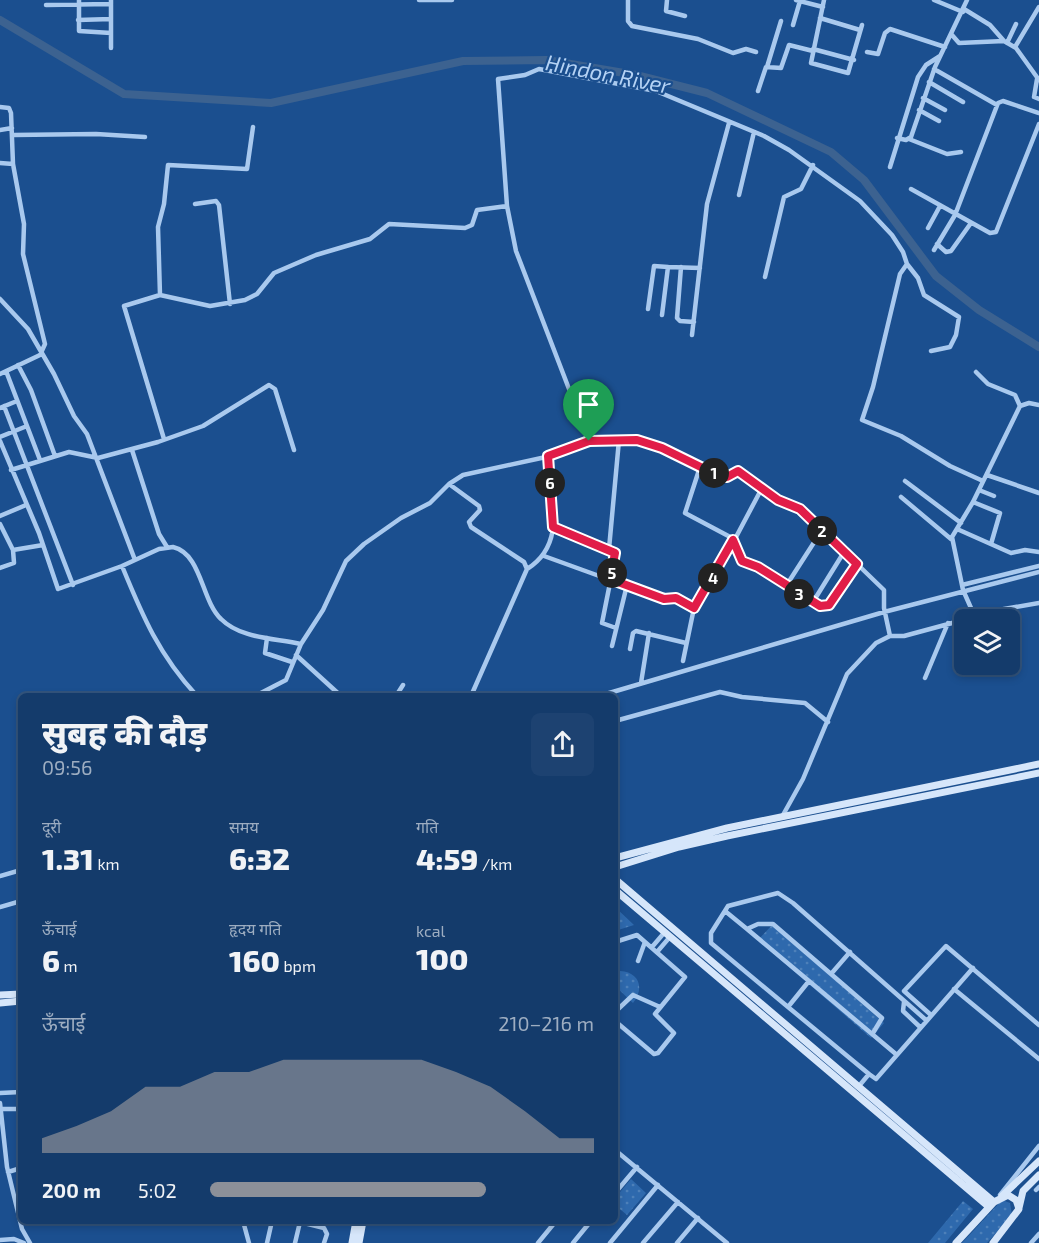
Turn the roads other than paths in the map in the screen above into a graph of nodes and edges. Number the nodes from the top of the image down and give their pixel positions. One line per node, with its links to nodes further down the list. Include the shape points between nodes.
1 (419, 0): 2 (street)
2 (452, 0)
3 (628, 0): 29 (street, via 628,21 632,26 698,39 734,53 746,49)
4 (668, 0): 15 (street, via 668,12)
5 (824, 0): 12 (street)
6 (934, 0): 14 (street)
7 (967, 0): 14 (street)
8 (798, 1): 12 (street); 21 (street)
9 (79, 2): 10 (street); 11 (street); 18 (street)
10 (111, 2): 17 (street)
11 (46, 5)
12 (822, 7): 16 (street)
13 (1039, 7): 26 (street)
14 (964, 10): 23 (street); 24 (street, via 990,25)
15 (685, 16)
16 (820, 18): 28 (street); 32 (street, via 861,28)
17 (111, 19): 18 (street); 22 (street)
18 (78, 20): 22 (street, via 81,32)
19 (781, 21): 33 (street)
20 (1016, 24): 24 (street)
21 (793, 25)
22 (111, 33): 27 (street)
23 (952, 35): 24 (street, via 959,43); 25 (street)
24 (1005, 42): 26 (street)
25 (945, 47): 30 (street, via 890,29 878,54); 31 (street)
26 (1015, 47): 35 (street)
27 (111, 48)
28 (813, 50): 32 (street); 32 (street, via 811,63 846,74); 33 (street, via 789,45 781,68)
29 (756, 52)
30 (867, 52)
31 (939, 56): 34 (street); 47 (street, via 918,76)
32 (854, 60)
33 (767, 67): 37 (street)
34 (934, 69): 36 (street); 41 (street)
35 (1038, 80): 39 (street)
36 (929, 82): 38 (street); 40 (street)
37 (758, 91)
38 (923, 98): 43 (street); 44 (street)
39 (1037, 98): 45 (street)
40 (963, 102)
41 (997, 105): 45 (street, via 1003,101); 70 (street)
42 (0, 107): 53 (street, via 10,111)
43 (919, 110): 48 (street); 49 (street)
44 (945, 110)
45 (1029, 110): 46 (street)
46 (1039, 113)
47 (905, 114): 48 (street); 58 (street)
48 (916, 121): 59 (street)
49 (939, 121)
50 (729, 123): 55 (street); 68 (street, via 656,91 611,81 539,69 501,78 497,83); 76 (street, via 708,195)
51 (1039, 124): 71 (street, via 996,232)
52 (253, 127): 78 (street, via 247,169 168,165 158,227)
53 (12, 128): 54 (street); 56 (street)
54 (0, 130)
55 (754, 132): 63 (street); 66 (street)
56 (13, 135): 57 (street); 62 (street)
57 (145, 137)
58 (897, 138): 59 (street); 64 (street)
59 (909, 140): 60 (street, via 947,154)
60 (961, 152)
61 (0, 163): 62 (street)
62 (13, 164): 86 (street, via 24,224 23,255 43,328)
63 (813, 165): 73 (street, via 860,201 892,235); 77 (street, via 801,189 784,197)
64 (890, 167)
65 (911, 189): 69 (street)
66 (740, 195)
67 (195, 204): 80 (street, via 216,201 219,205)
68 (507, 206): 80 (street, via 477,210 472,225 465,228 389,224 370,239 274,273 255,296); 100 (street, via 525,281)
69 (940, 206): 70 (street); 72 (street)
70 (955, 215): 71 (street); 71 (street, via 936,247 951,251)
71 (971, 223)
72 (928, 228)
73 (907, 264): 85 (street, via 924,295 959,317 950,347); 112 (street, via 900,274 862,421 901,435 950,466)
74 (668, 267): 75 (street); 81 (street, via 654,266); 82 (street)
75 (681, 267): 76 (street); 83 (street, via 677,318)
76 (700, 268): 83 (street)
77 (765, 277)
78 (160, 295): 80 (street, via 210,306); 98 (street, via 124,308)
79 (0, 299): 86 (street, via 28,329)
80 (230, 304)
81 (648, 309)
82 (662, 315)
83 (694, 322): 84 (street)
84 (692, 335)
85 (931, 351)
86 (42, 353): 87 (street); 105 (street, via 87,434)
87 (18, 365): 88 (street); 103 (street)
88 (6, 371): 90 (street); 91 (street)
89 (976, 372): 93 (street, via 988,384 1015,395)
90 (0, 374)
91 (17, 401): 94 (street); 95 (street)
92 (1039, 405): 93 (street)
93 (1020, 406): 110 (street)
94 (2, 407): 96 (street)
95 (27, 426): 96 (street); 106 (street)
96 (13, 432): 97 (street); 107 (street)
97 (0, 439): 109 (street)
98 (164, 440): 101 (street); 102 (street, via 203,426 254,392 272,385)
99 (619, 440): 100 (street); 108 (street, via 637,440 662,448); 133 (street)
100 (589, 441): 104 (street)
101 (132, 450): 105 (street); 132 (street, via 159,534)
102 (294, 450)
103 (55, 456): 105 (street, via 72,452); 106 (street)
104 (548, 456): 113 (street, via 463,475); 124 (street)
105 (95, 458): 138 (street)
106 (40, 460): 107 (street)
107 (25, 466): 109 (street); 146 (street)
108 (700, 467): 114 (street, via 724,477 738,471); 128 (street, via 685,513)
109 (11, 470): 120 (street)
110 (987, 475): 112 (street); 116 (street)
111 (905, 481): 122 (street)
112 (983, 481): 115 (street)
113 (449, 484): 143 (street, via 479,506 469,522 471,527 524,562); 162 (street, via 430,503 401,518 353,554)
114 (762, 488): 126 (street, via 800,509); 128 (street)
115 (979, 490): 117 (street); 119 (street)
116 (1039, 493)
117 (994, 496)
118 (902, 497): 129 (street)
119 (973, 502): 122 (street); 130 (street, via 1000,513)
120 (26, 505): 121 (street); 131 (street)
121 (0, 516)
122 (961, 523): 125 (street)
123 (0, 524): 127 (street)
124 (553, 527): 133 (street); 137 (street, via 553,538)
125 (957, 529): 129 (street); 130 (street)
126 (822, 530): 135 (street); 148 (street)
127 (2, 531): 134 (street)
128 (734, 539): 148 (street, via 742,561); 152 (street)
129 (951, 539): 149 (street)
130 (991, 544): 136 (street, via 1014,554 1025,550)
131 (43, 545): 134 (street); 146 (street, via 56,586 61,589)
132 (167, 547): 138 (street); 161 (street, via 187,555 220,618 238,631)
133 (609, 549): 145 (street, via 616,556)
134 (13, 550): 142 (street, via 15,563)
135 (844, 552): 139 (street); 150 (street)
136 (1039, 552)
137 (544, 556): 143 (street); 145 (street)
138 (135, 560): 140 (street)
139 (857, 564): 150 (street, via 829,605); 155 (street, via 884,590)
140 (122, 566): 146 (street); 172 (street, via 165,659)
141 (1039, 566): 149 (street)
142 (0, 568)
143 (527, 569): 176 (street)
144 (1039, 572): 149 (street)
145 (610, 579): 147 (street); 158 (street, via 602,623)
146 (73, 585)
147 (627, 585): 152 (street, via 664,599 676,598); 158 (street)
148 (786, 586): 150 (street)
149 (963, 588): 153 (street); 155 (street)
150 (813, 602)
151 (1039, 603): 154 (street)
152 (694, 608): 163 (street)
153 (972, 609)
154 (1005, 609)
155 (884, 612): 160 (street); 170 (street)
156 (954, 622): 157 (street)
157 (948, 623): 160 (street, via 904,636); 169 (street)
158 (616, 628): 164 (street)
159 (649, 633): 163 (street); 165 (street, via 634,631); 170 (street)
160 (890, 636): 179 (street, via 876,643 853,666)
161 (267, 638): 162 (street); 168 (street, via 265,653)
162 (301, 644): 166 (street)
163 (686, 644): 167 (street)
164 (612, 646)
165 (630, 650)
166 (296, 655): 168 (street); 174 (street)
167 (683, 661)
168 (292, 662): 173 (street, via 284,682)
169 (925, 678)
170 (641, 683): 177 (street)
171 (403, 685): 175 (street)
172 (194, 693)
173 (261, 693)
174 (338, 693)
175 (398, 693)
176 (472, 693)
177 (609, 693)
178 (618, 720): 179 (street, via 720,692 805,704)
179 (828, 722): 182 (street)
180 (1039, 764): 182 (street)
181 (1039, 773): 184 (street, via 718,838)
182 (783, 816): 183 (street, via 682,838)
183 (618, 857)
184 (618, 866)
185 (18, 871): 186 (street)
186 (0, 876)
187 (618, 882): 200 (street)
188 (618, 893): 193 (street)
189 (18, 902): 190 (street)
190 (0, 907)
191 (725, 910): 192 (street); 198 (street, via 743,900 778,893); 209 (street, via 711,933 711,943)
192 (747, 928): 203 (street, via 772,924); 204 (street)
193 (666, 936): 196 (street); 197 (street); 202 (street)
194 (618, 941): 195 (street, via 636,935)
195 (645, 942): 196 (street); 199 (street)
196 (652, 947): 197 (street)
197 (657, 952): 212 (street, via 685,977)
198 (850, 952): 203 (street); 210 (street)
199 (638, 961)
200 (717, 965): 202 (street); 215 (street)
201 (973, 968): 205 (street); 216 (street, via 944,946 904,991); 219 (street)
202 (711, 972): 243 (street)
203 (831, 974): 221 (street, via 882,1018)
204 (809, 981): 213 (street); 221 (street)
205 (954, 989): 216 (street); 223 (street)
206 (18, 994): 207 (street)
207 (0, 995)
208 (18, 1001): 211 (street)
209 (783, 1002): 213 (street); 215 (street)
210 (904, 1002): 217 (street); 220 (street, via 903,1011)
211 (0, 1003)
212 (660, 1007): 214 (street, via 633,994); 218 (street, via 655,1015 674,1034 657,1053)
213 (788, 1007): 224 (street)
214 (618, 1009)
215 (773, 1013): 225 (street)
216 (931, 1015): 217 (street)
217 (926, 1020): 220 (street)
218 (618, 1024)
219 (1039, 1025)
220 (920, 1027): 222 (street)
221 (873, 1033): 222 (street)
222 (897, 1054): 224 (street, via 876,1079)
223 (1039, 1059)
224 (869, 1074): 225 (street)
225 (860, 1086): 243 (street)
226 (18, 1092): 227 (street)
227 (0, 1093)
228 (0, 1102): 229 (street)
229 (1, 1109): 230 (street); 231 (street)
230 (18, 1109)
231 (2, 1138): 234 (street)
232 (1039, 1146): 243 (street)
233 (618, 1151): 236 (street)
234 (3, 1156): 238 (street)
235 (1039, 1161): 243 (street)
236 (637, 1167): 240 (street); 241 (street)
237 (18, 1169): 238 (street)
238 (8, 1172): 244 (street)
239 (1039, 1175): 245 (street, via 1023,1191)
240 (658, 1185): 242 (street); 271 (street)
241 (618, 1189)
242 (678, 1202): 246 (street); 272 (street)
243 (995, 1202): 245 (street, via 1008,1195 1016,1200); 276 (street)
244 (18, 1207)
245 (1018, 1209): 277 (street)
246 (698, 1218): 258 (street); 273 (street)
247 (21, 1224): 261 (street)
248 (244, 1224): 262 (street)
249 (271, 1224): 263 (street)
250 (298, 1224): 264 (street)
251 (309, 1224): 265 (street, via 324,1228)
252 (355, 1224): 266 (street)
253 (362, 1224): 267 (street)
254 (553, 1224): 257 (street)
255 (589, 1224): 270 (street)
256 (1039, 1234): 278 (street)
257 (542, 1237): 268 (street); 269 (street)
258 (720, 1237): 274 (street); 275 (street)
259 (0, 1240): 260 (street)
260 (24, 1243)
261 (30, 1243)
262 (249, 1243)
263 (267, 1243)
264 (295, 1243)
265 (324, 1243)
266 (351, 1243)
267 (359, 1243)
268 (538, 1243)
269 (549, 1243)
270 (573, 1243)
271 (610, 1243)
272 (643, 1243)
273 (677, 1243)
274 (714, 1243)
275 (727, 1243)
276 (956, 1243)
277 (993, 1243)
278 (1031, 1243)

